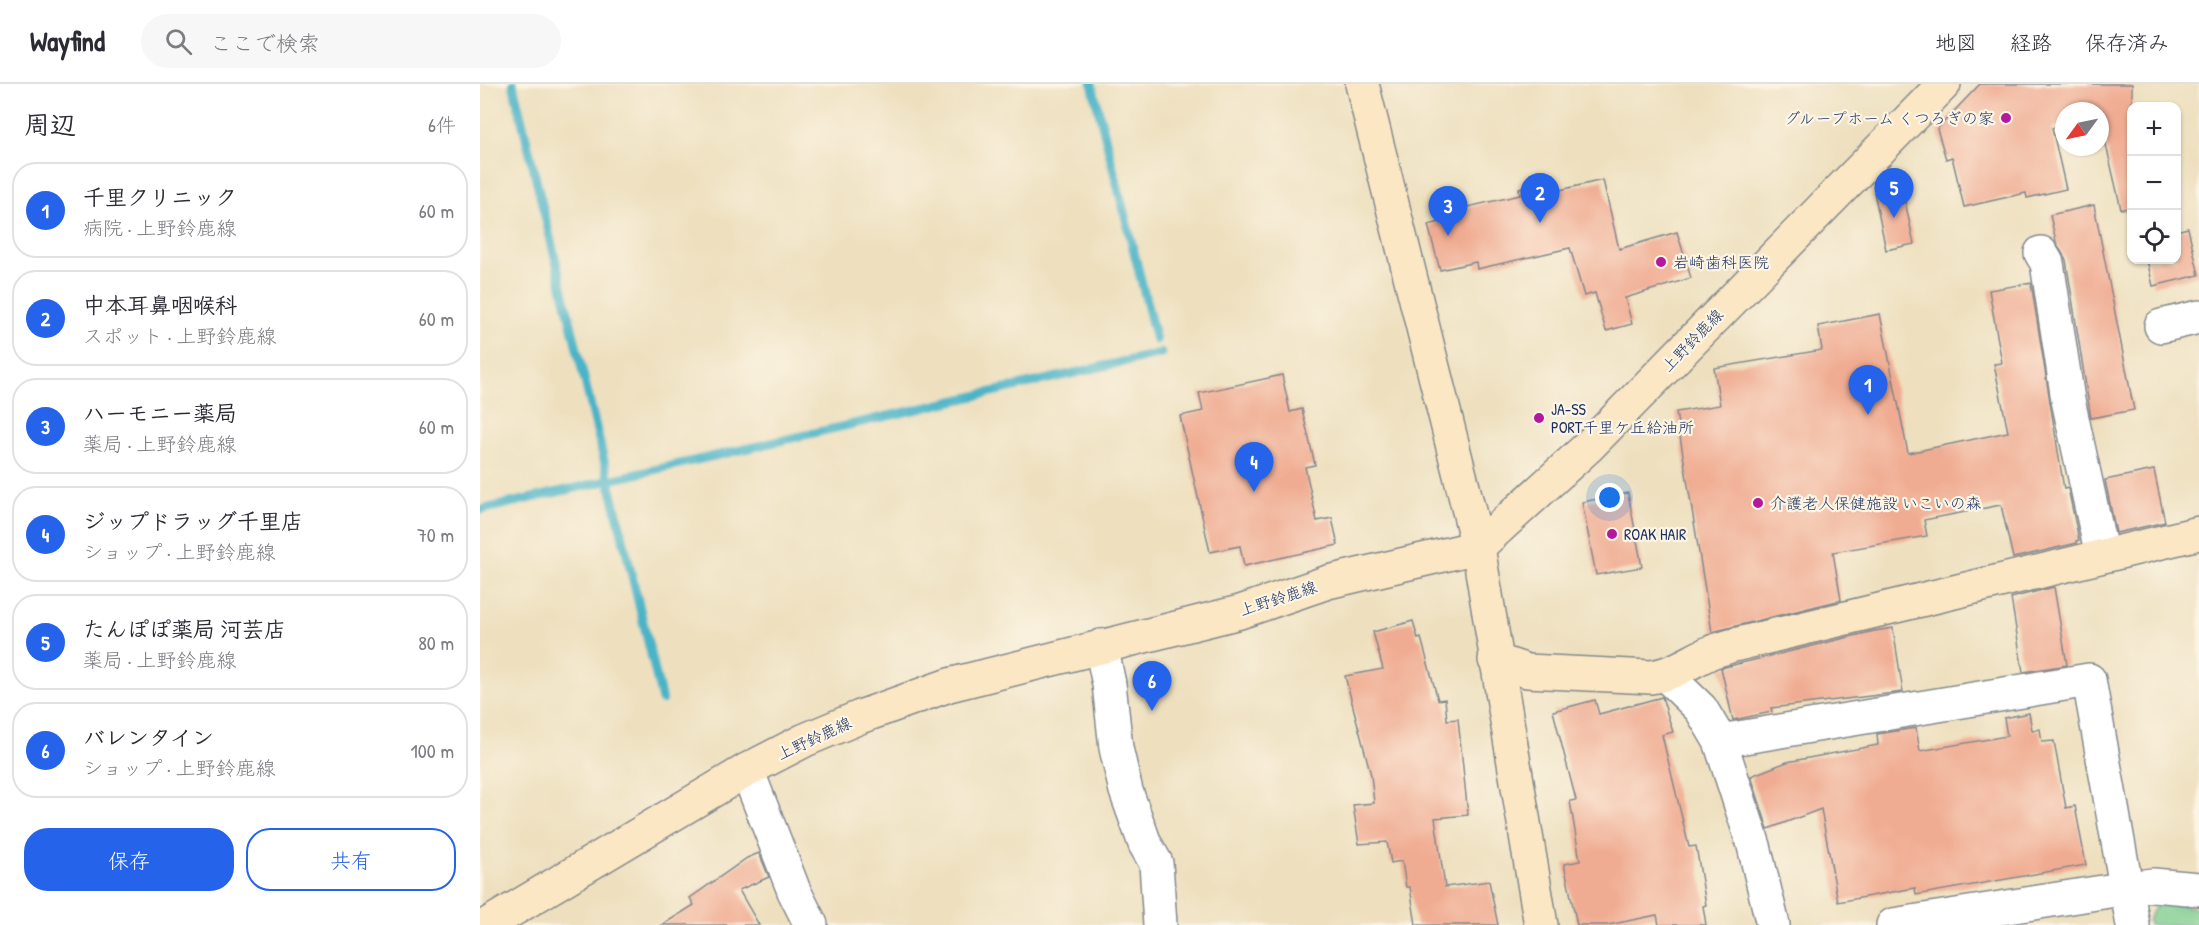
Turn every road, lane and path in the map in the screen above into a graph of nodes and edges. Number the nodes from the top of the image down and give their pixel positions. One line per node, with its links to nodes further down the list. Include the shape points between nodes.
1 (1362, 84): 7 (main road)
2 (1944, 84): 7 (main road, 上野鈴鹿線, via 1589,446)
3 (2041, 253): 8 (street, via 2047,263 2068,400)
4 (2199, 317): 5 (street)
5 (2162, 326)
6 (2199, 533): 8 (main road)
7 (1478, 547): 9 (main road, 上野鈴鹿線, via 1328,582 1239,612); 10 (main road)
8 (2102, 556): 11 (main road, via 1730,646)
9 (1101, 646): 13 (main road, 上野鈴鹿線, via 949,686 849,721); 18 (street, via 1126,791 1156,863)
10 (1495, 660): 11 (main road, via 1527,671); 19 (main road)
11 (1666, 675): 12 (street, via 1701,709)
12 (1720, 741): 14 (street, via 2089,680); 20 (street, via 1754,846)
13 (747, 770): 16 (main road, 上野鈴鹿線); 17 (street)
14 (2128, 888): 15 (street, via 2153,885); 21 (street); 22 (street)
15 (2199, 889)
16 (487, 925)
17 (811, 925)
18 (1160, 925)
19 (1540, 925)
20 (1773, 925)
21 (1893, 925)
22 (2133, 925)

